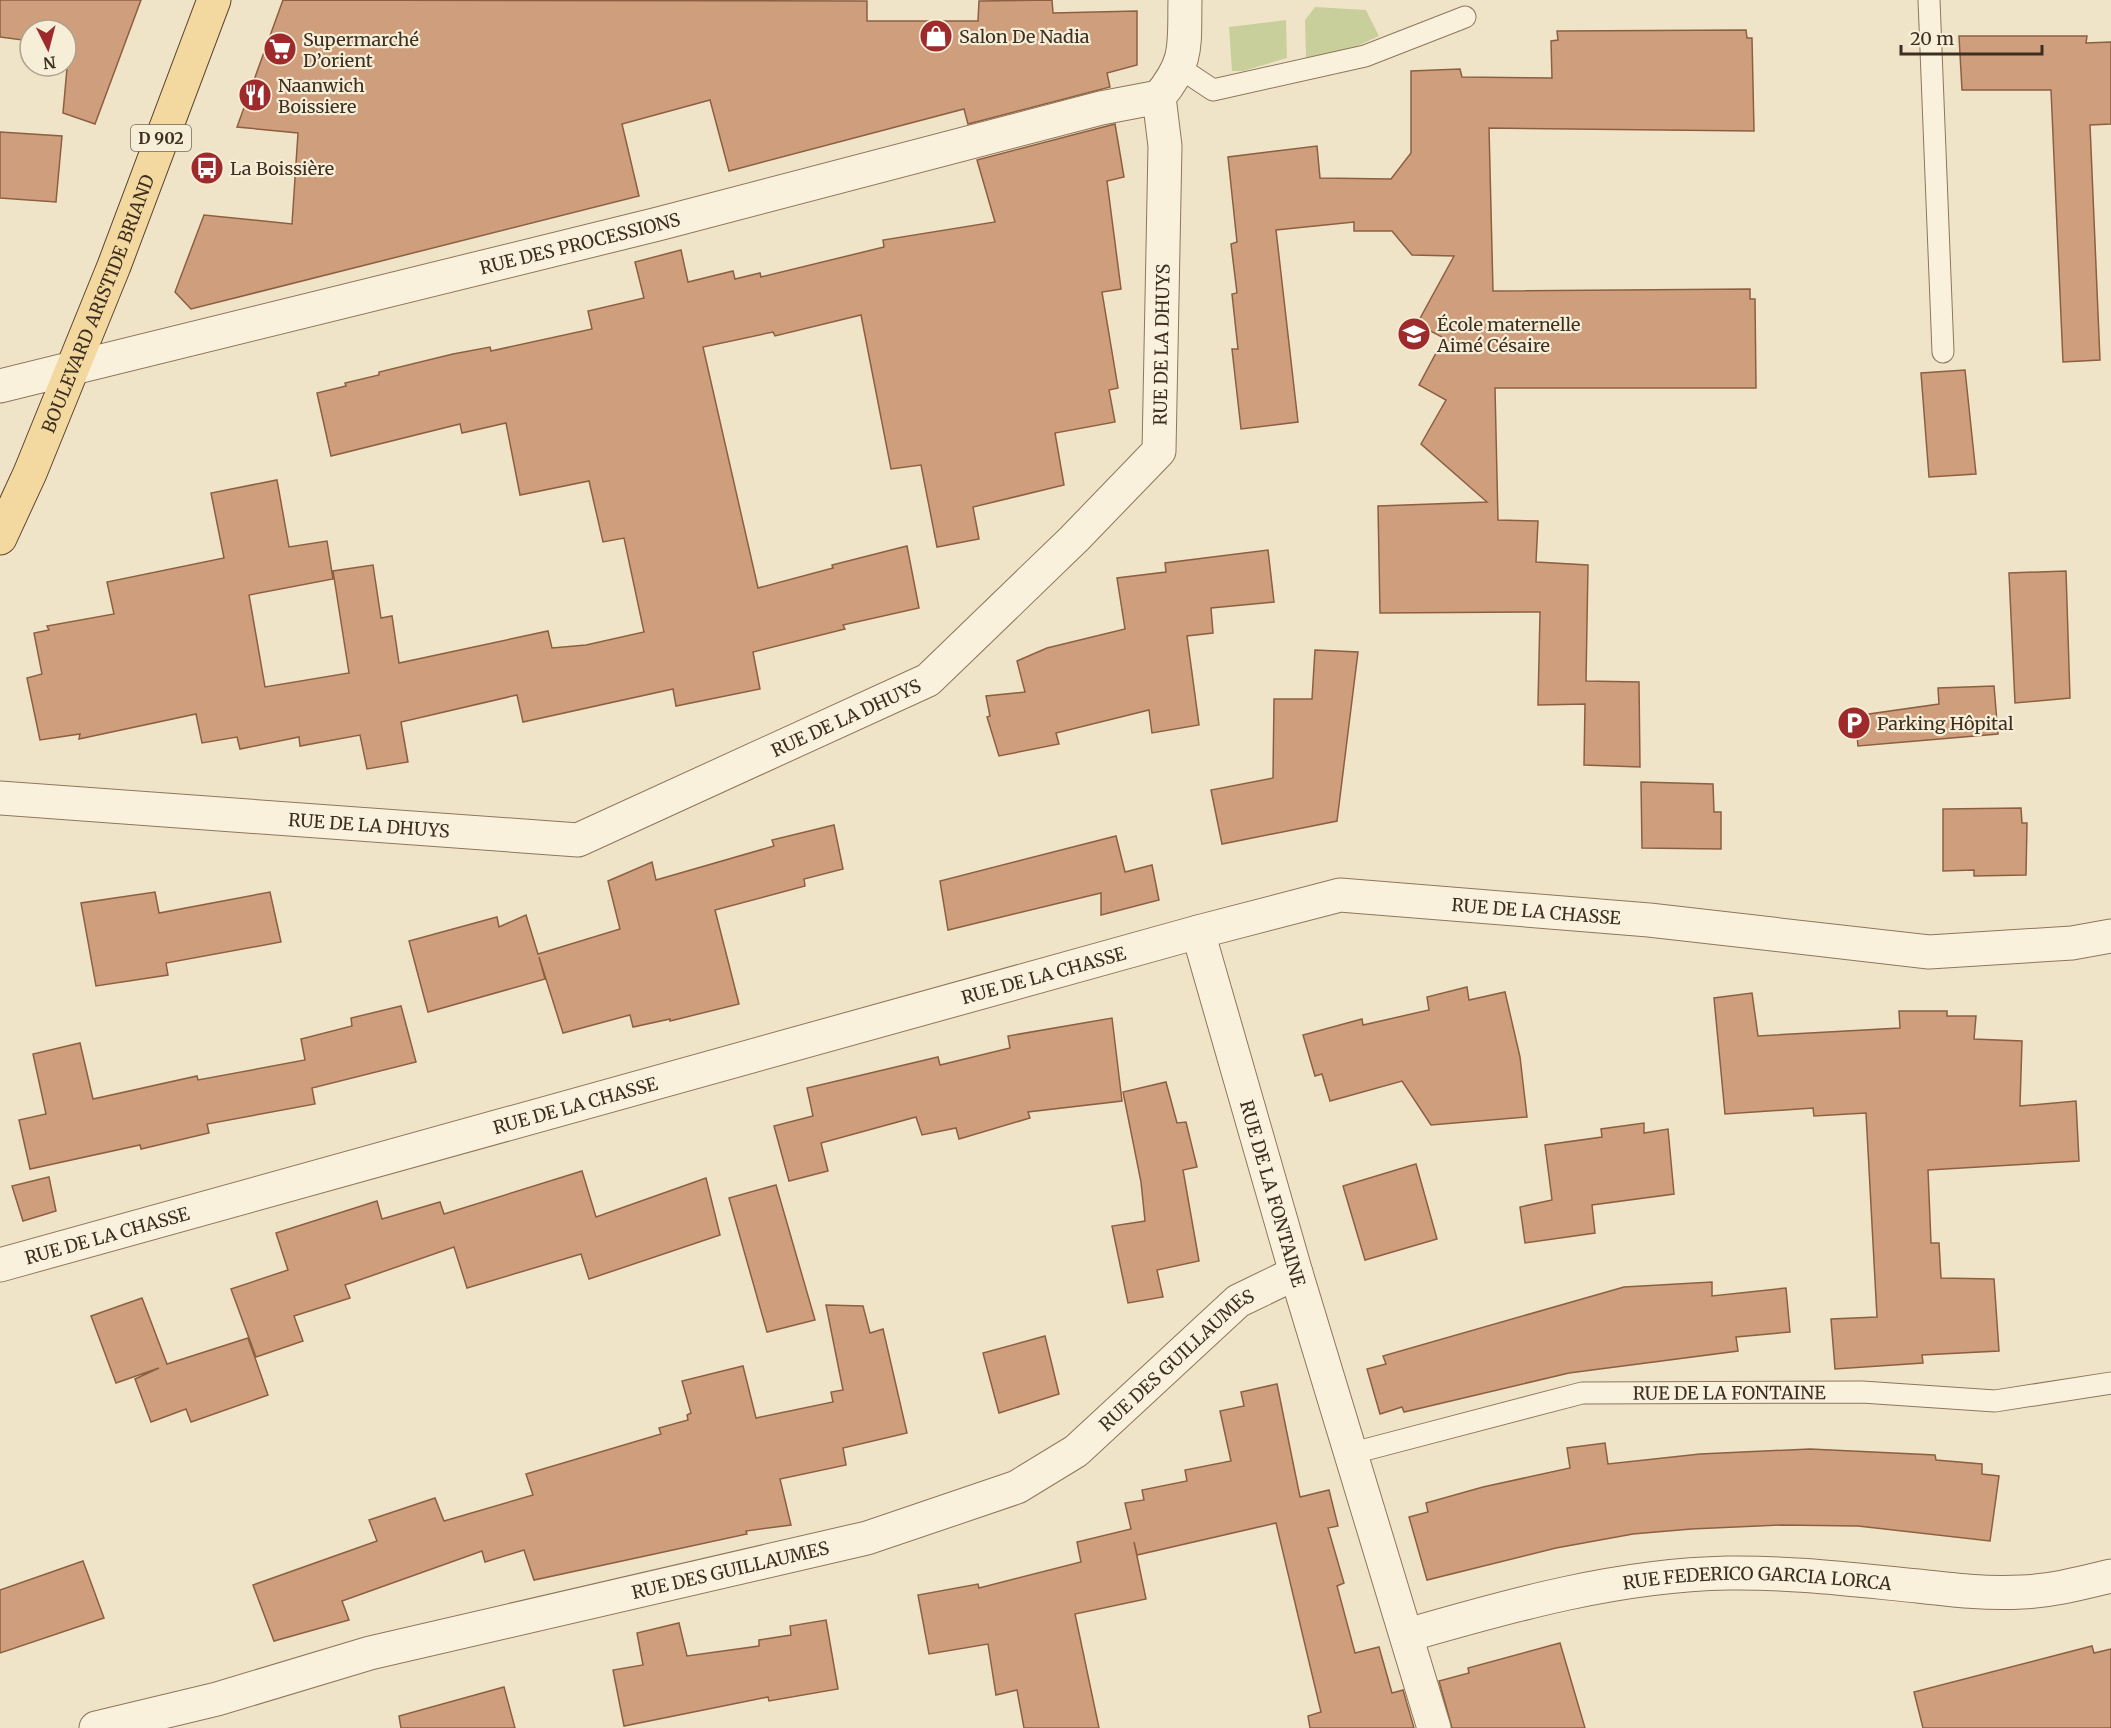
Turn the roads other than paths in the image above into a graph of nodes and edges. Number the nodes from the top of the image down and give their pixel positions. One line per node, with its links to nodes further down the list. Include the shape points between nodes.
1 (214, 0): 8 (main road, BOULEVARD ARISTIDE BRIAND / D 902, via 114,266)
2 (1185, 0): 5 (street)
3 (1929, 0): 7 (lane)
4 (1465, 17): 5 (lane, via 1365,56 1213,90)
5 (1180, 68): 6 (street)
6 (1159, 97): 8 (street, RUE DES PROCESSIONS); 11 (street, RUE DE LA DHUYS, via 1165,146 1159,452 928,680 578,840)
7 (1943, 352)
8 (71, 368): 9 (street, RUE DES PROCESSIONS); 10 (main road, BOULEVARD ARISTIDE BRIAND / D 902)
9 (0, 386)
10 (0, 538)
11 (0, 798)
12 (1198, 932): 13 (street, RUE DE LA CHASSE, via 1340,895 1649,920 1929,952 2072,943); 14 (street, RUE DE LA CHASSE); 15 (street, RUE DE LA FONTAINE)
13 (2111, 936)
14 (0, 1265)
15 (1296, 1273): 17 (street, RUE DE LA FONTAINE); 20 (street, RUE DES GUILLAUMES, via 1238,1301 1076,1451 1017,1487 867,1538 370,1653 217,1699)
16 (2111, 1383): 17 (lane, RUE DE LA FONTAINE, via 1995,1401 1862,1392 1582,1393)
17 (1353, 1453): 19 (street, RUE DE LA FONTAINE)
18 (2111, 1576): 19 (street, RUE FEDERICO GARCIA LORCA, via 2022,1592 1727,1573 1620,1583 1531,1599)
19 (1408, 1635): 22 (street, RUE DE LA FONTAINE)
20 (180, 1718): 21 (street, RUE DES GUILLAUMES)
21 (96, 1728)
22 (1434, 1728)

